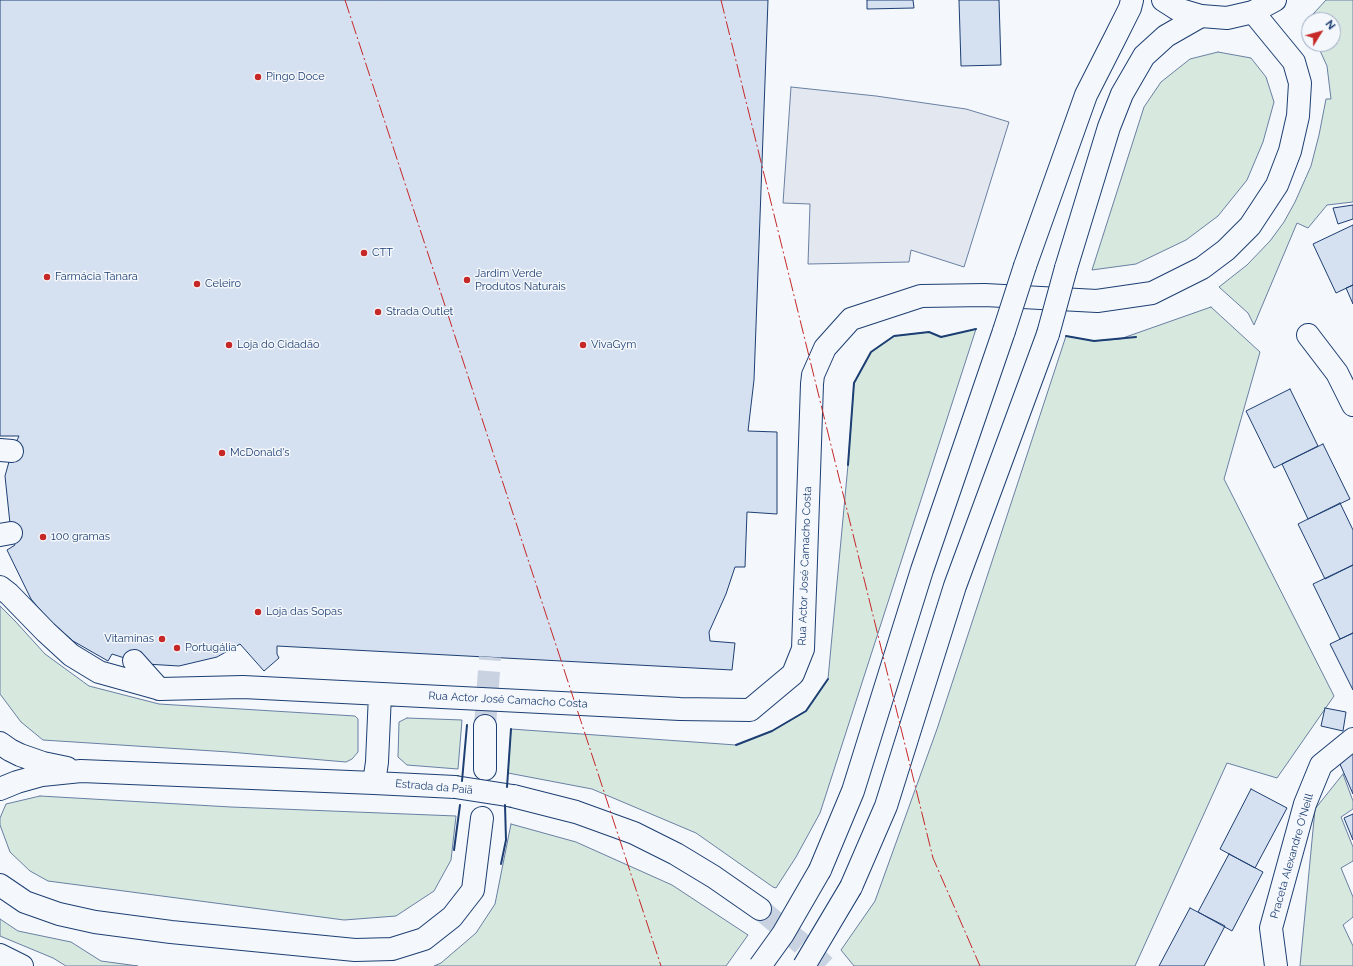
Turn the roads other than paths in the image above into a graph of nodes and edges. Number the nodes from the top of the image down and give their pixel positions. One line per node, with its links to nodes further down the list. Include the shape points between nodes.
1 (1132, 0): 24 (main road, bridge, via 1086,95 1025,266 922,570 853,791 820,870 784,934)
2 (1163, 0): 5 (main road, via 1177,9)
3 (1275, 0): 4 (main road)
4 (1253, 12): 5 (main road, via 1227,18); 11 (main road, Rua Actor José Camacho Costa, via 1294,62 1300,83 1298,116 1290,151 1277,185 1250,226 1226,250 1202,268 1152,292 1097,301 985,295 921,296 851,319 825,348 813,375 812,384 803,649 793,674 750,710 680,710)
5 (1200, 16): 25 (main road, bridge, via 1166,36 1144,56 1122,94 1109,127 1048,334 955,586 886,806 850,887)
6 (1308, 335): 7 (main road, via 1337,373)
7 (1353, 405)
8 (0, 588): 10 (main road, Rua Actor José Camacho Costa, via 71,654 99,672)
9 (134, 661): 10 (main road)
10 (160, 689): 11 (main road, Rua Actor José Camacho Costa, via 243,687)
11 (380, 694): 17 (main road)
12 (485, 726): 15 (main road)
13 (1353, 739): 26 (main road, Praceta Alexandre O'Neill, via 1321,765 1305,804 1272,928)
14 (0, 742): 16 (main road, via 20,755)
15 (485, 769)
16 (81, 771): 17 (main road, Estrada da Paiã); 18 (main road, via 42,775)
17 (374, 782): 21 (main road, Estrada da Paiã, bridge, via 455,787 513,796 576,812 634,833 683,858)
18 (0, 789)
19 (482, 818): 20 (main road, via 474,890 452,917 424,939 392,949 355,950 95,922 59,914 25,902)
20 (0, 885)
21 (760, 909)
22 (0, 955): 23 (main road)
23 (22, 966)
24 (760, 966)
25 (804, 966)
26 (1276, 966)

